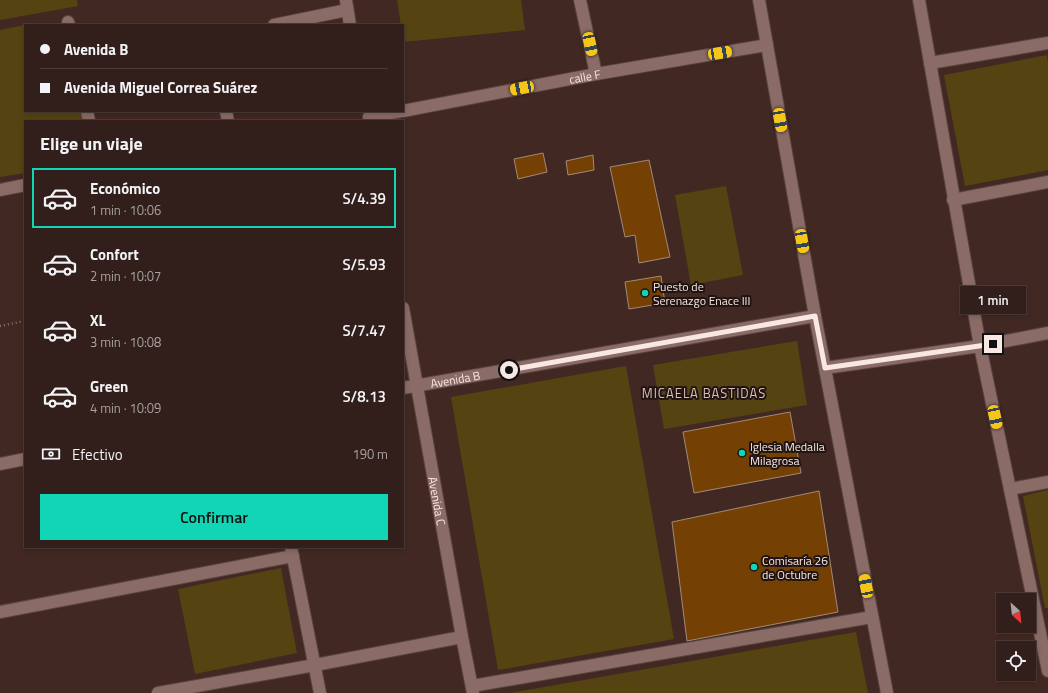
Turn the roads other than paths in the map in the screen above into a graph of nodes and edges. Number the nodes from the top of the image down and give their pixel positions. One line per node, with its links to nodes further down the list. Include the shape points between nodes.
1 (580, 0): 10 (street)
2 (759, 0): 8 (street)
3 (918, 0): 9 (street)
4 (347, 5): 5 (street); 6 (street)
5 (278, 24)
6 (350, 24)
7 (1048, 43): 9 (street)
8 (767, 45): 10 (street, calle F); 19 (street)
9 (930, 63): 17 (street)
10 (596, 74): 11 (street, calle F)
11 (404, 111)
12 (395, 112): 13 (street, calle F)
13 (369, 116)
14 (1048, 182): 17 (street)
15 (24, 185): 16 (street)
16 (0, 190)
17 (953, 200): 21 (street)
18 (404, 314): 23 (street, Avenida C)
19 (815, 316): 22 (street); 23 (street, Avenida B)
20 (1048, 333): 21 (street)
21 (980, 346): 22 (street); 28 (street)
22 (825, 368): 31 (street)
23 (417, 386): 24 (street, Avenida B); 33 (street, Avenida C)
24 (404, 388)
25 (24, 459): 26 (street)
26 (0, 464)
27 (1048, 482): 28 (street)
28 (1010, 489): 32 (street)
29 (292, 551): 30 (street); 34 (street)
30 (0, 612)
31 (872, 617): 36 (street); 39 (street)
32 (1042, 617): 35 (street)
33 (462, 637): 34 (street); 36 (street, Avenida C)
34 (315, 665): 37 (street); 38 (street)
35 (1048, 671)
36 (472, 690)
37 (158, 693)
38 (320, 693)
39 (887, 693)

